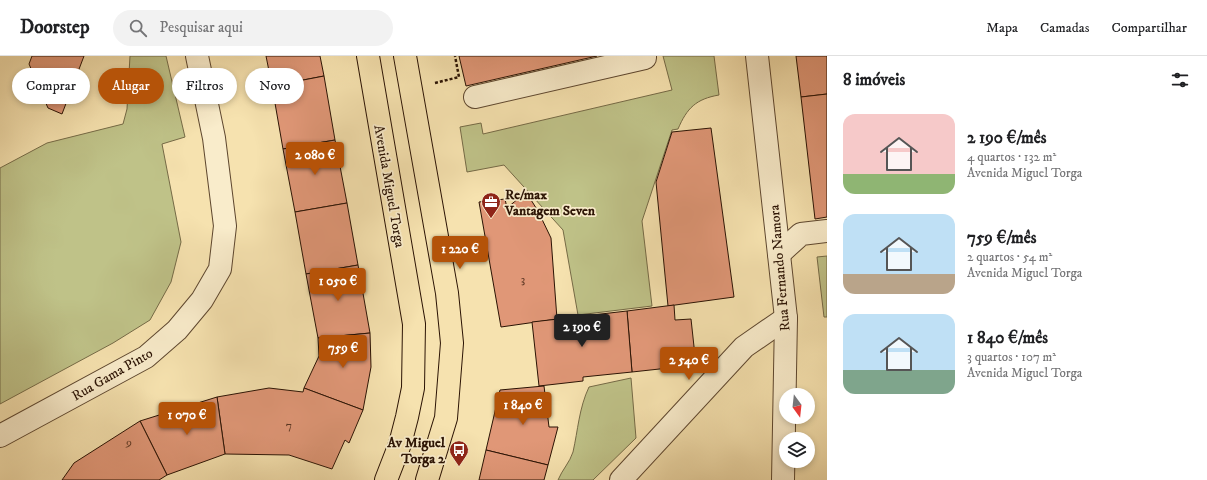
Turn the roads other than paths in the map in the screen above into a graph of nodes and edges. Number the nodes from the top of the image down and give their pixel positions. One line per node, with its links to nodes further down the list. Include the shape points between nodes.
1 (197, 56): 10 (street, Rua Gama Pinto, via 214,138 225,226 220,269 202,300 177,330 146,357)
2 (368, 56): 11 (main road, Avenida Miguel Torga, via 414,324 413,388 400,444)
3 (405, 56): 12 (main road, via 447,293 452,343 446,418)
4 (644, 56): 6 (street, via 645,58)
5 (756, 56): 8 (street, Rua Fernando Namora)
6 (475, 97)
7 (827, 231): 8 (street, via 801,234)
8 (779, 254): 9 (street, Rua Fernando Namora)
9 (786, 318): 13 (street, via 744,346); 14 (street, Rua Fernando Namora)
10 (0, 436)
11 (386, 480)
12 (426, 480)
13 (621, 480)
14 (783, 480)

